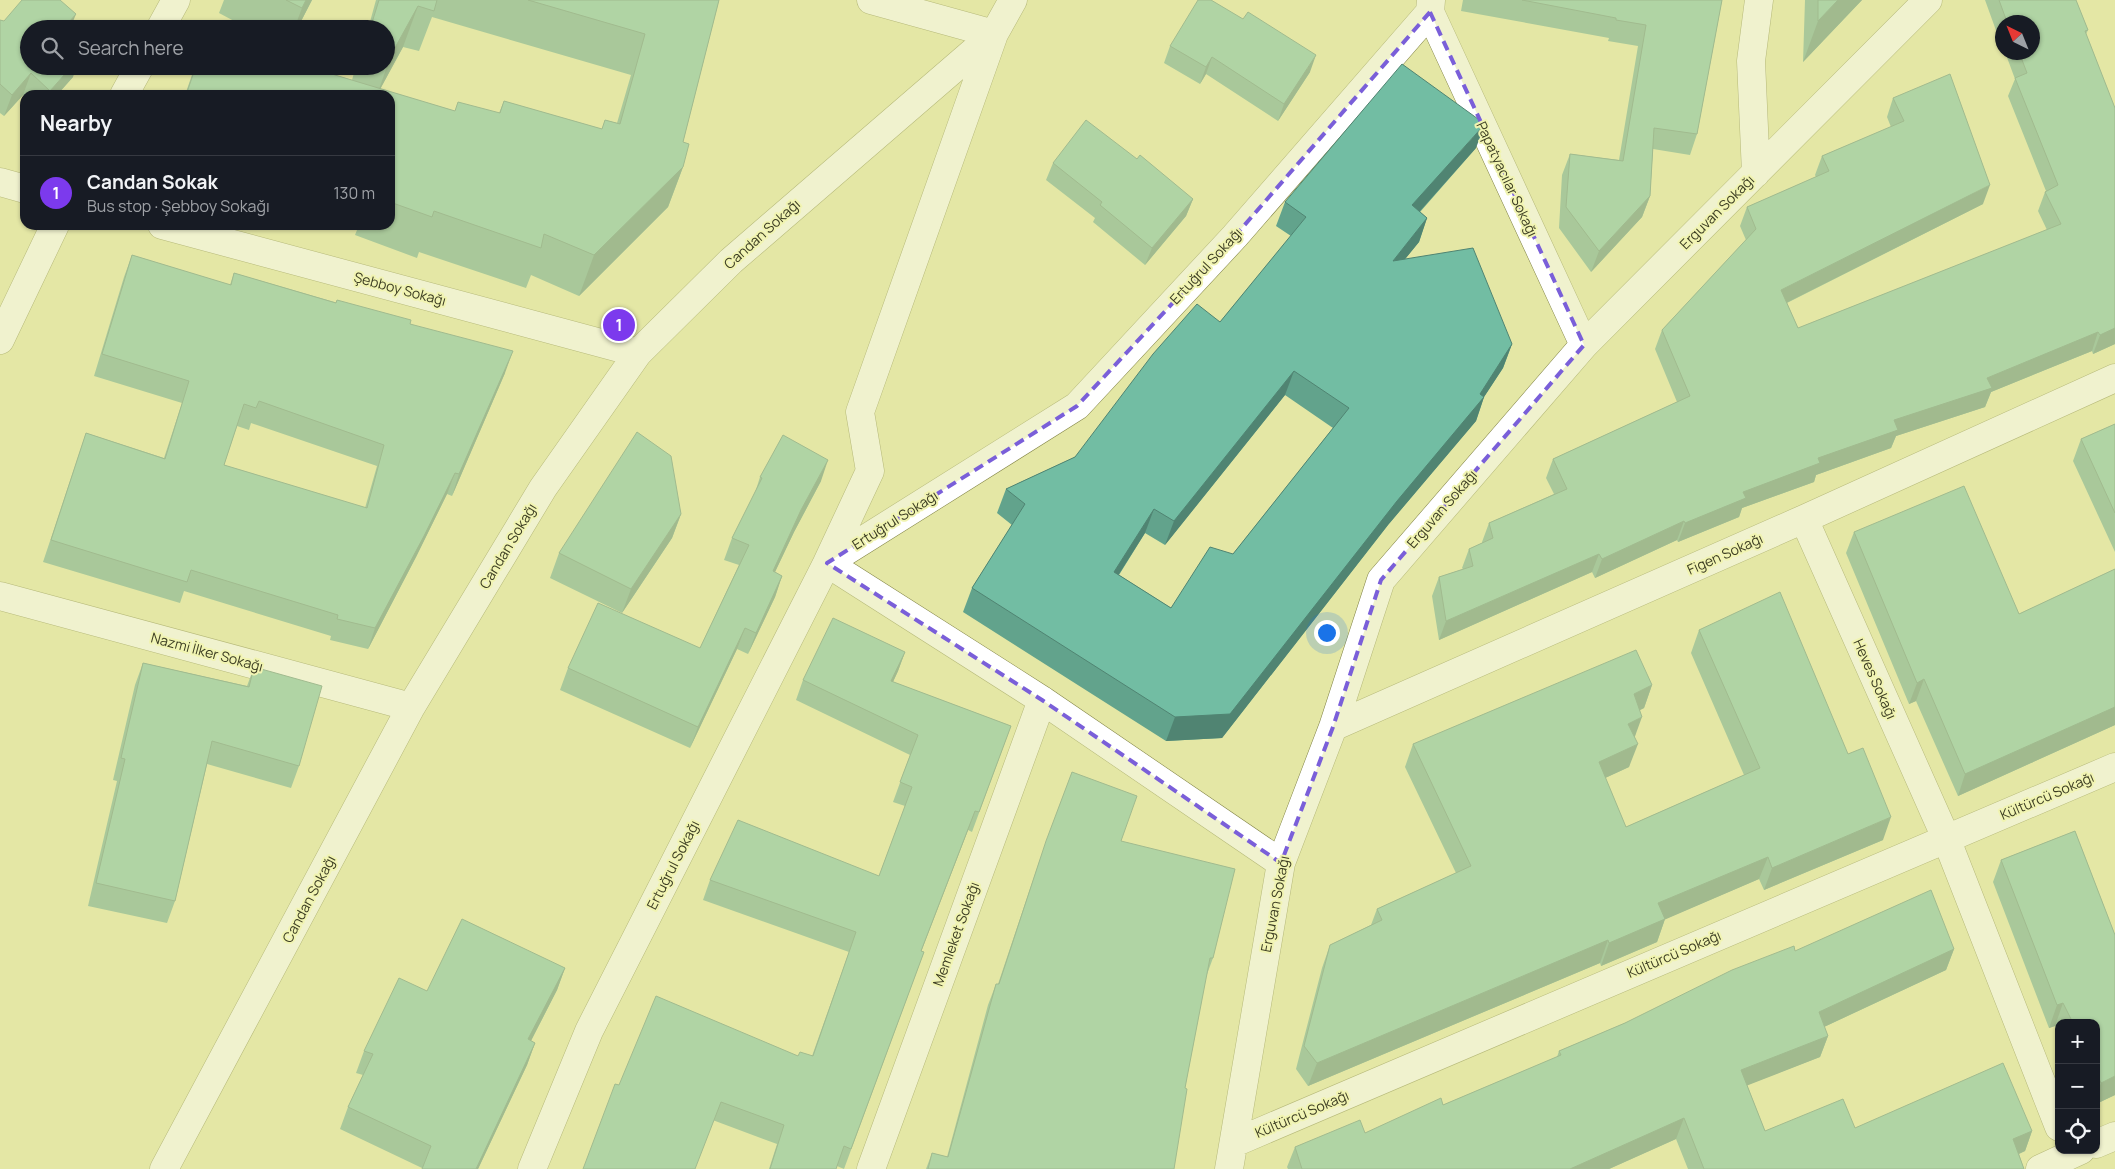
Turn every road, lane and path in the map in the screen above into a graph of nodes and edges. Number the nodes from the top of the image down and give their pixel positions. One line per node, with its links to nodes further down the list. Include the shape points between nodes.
1 (176, 0): 7 (street)
2 (871, 0): 8 (street)
3 (1012, 0): 8 (street, Candan Sokağı)
4 (1759, 0): 11 (street, via 1751,61)
5 (1928, 0): 11 (street, Erguvan Sokağı)
6 (1431, 6): 17 (street, Papatyacılar Sokağı); 21 (street, Ertuğrul Sokağı, via 1235,236 1077,406)
7 (165, 20)
8 (994, 34): 18 (street, Candan Sokağı, via 730,261); 21 (street, Candan Sokağı, via 860,412 870,471)
9 (135, 75): 10 (street)
10 (127, 90)
11 (1756, 173): 17 (street, Erguvan Sokağı)
12 (0, 182): 13 (street)
13 (20, 187)
14 (53, 230): 16 (street)
15 (181, 230): 18 (street, Şebboy Sokağı)
16 (0, 340)
17 (1584, 345): 25 (street, Erguvan Sokağı, via 1382,580)
18 (638, 353): 24 (street, Candan Sokağı, via 543,488)
19 (2115, 378): 20 (street, Figen Sokağı)
20 (1804, 519): 25 (street, Figen Sokağı); 27 (street, Heves Sokağı)
21 (827, 563): 23 (street); 35 (street, Ertuğrul Sokağı, via 589,1031)
22 (1, 601): 24 (street, Nazmi İlker Sokağı)
23 (1042, 700): 28 (street); 36 (street, Memleket Sokağı)
24 (411, 707): 34 (street, Candan Sokağı)
25 (1332, 727): 28 (street, Erguvan Sokağı)
26 (2115, 767): 27 (street, Kültürcü Sokağı)
27 (1946, 838): 29 (street, Heves Sokağı); 33 (street, Kültürcü Sokağı)
28 (1281, 863): 33 (street, Erguvan Sokağı)
29 (2055, 1117)
30 (2115, 1136): 31 (street)
31 (2100, 1142)
32 (2069, 1154): 37 (street)
33 (1231, 1156)
34 (164, 1169)
35 (532, 1169)
36 (871, 1169)
37 (2040, 1169)

